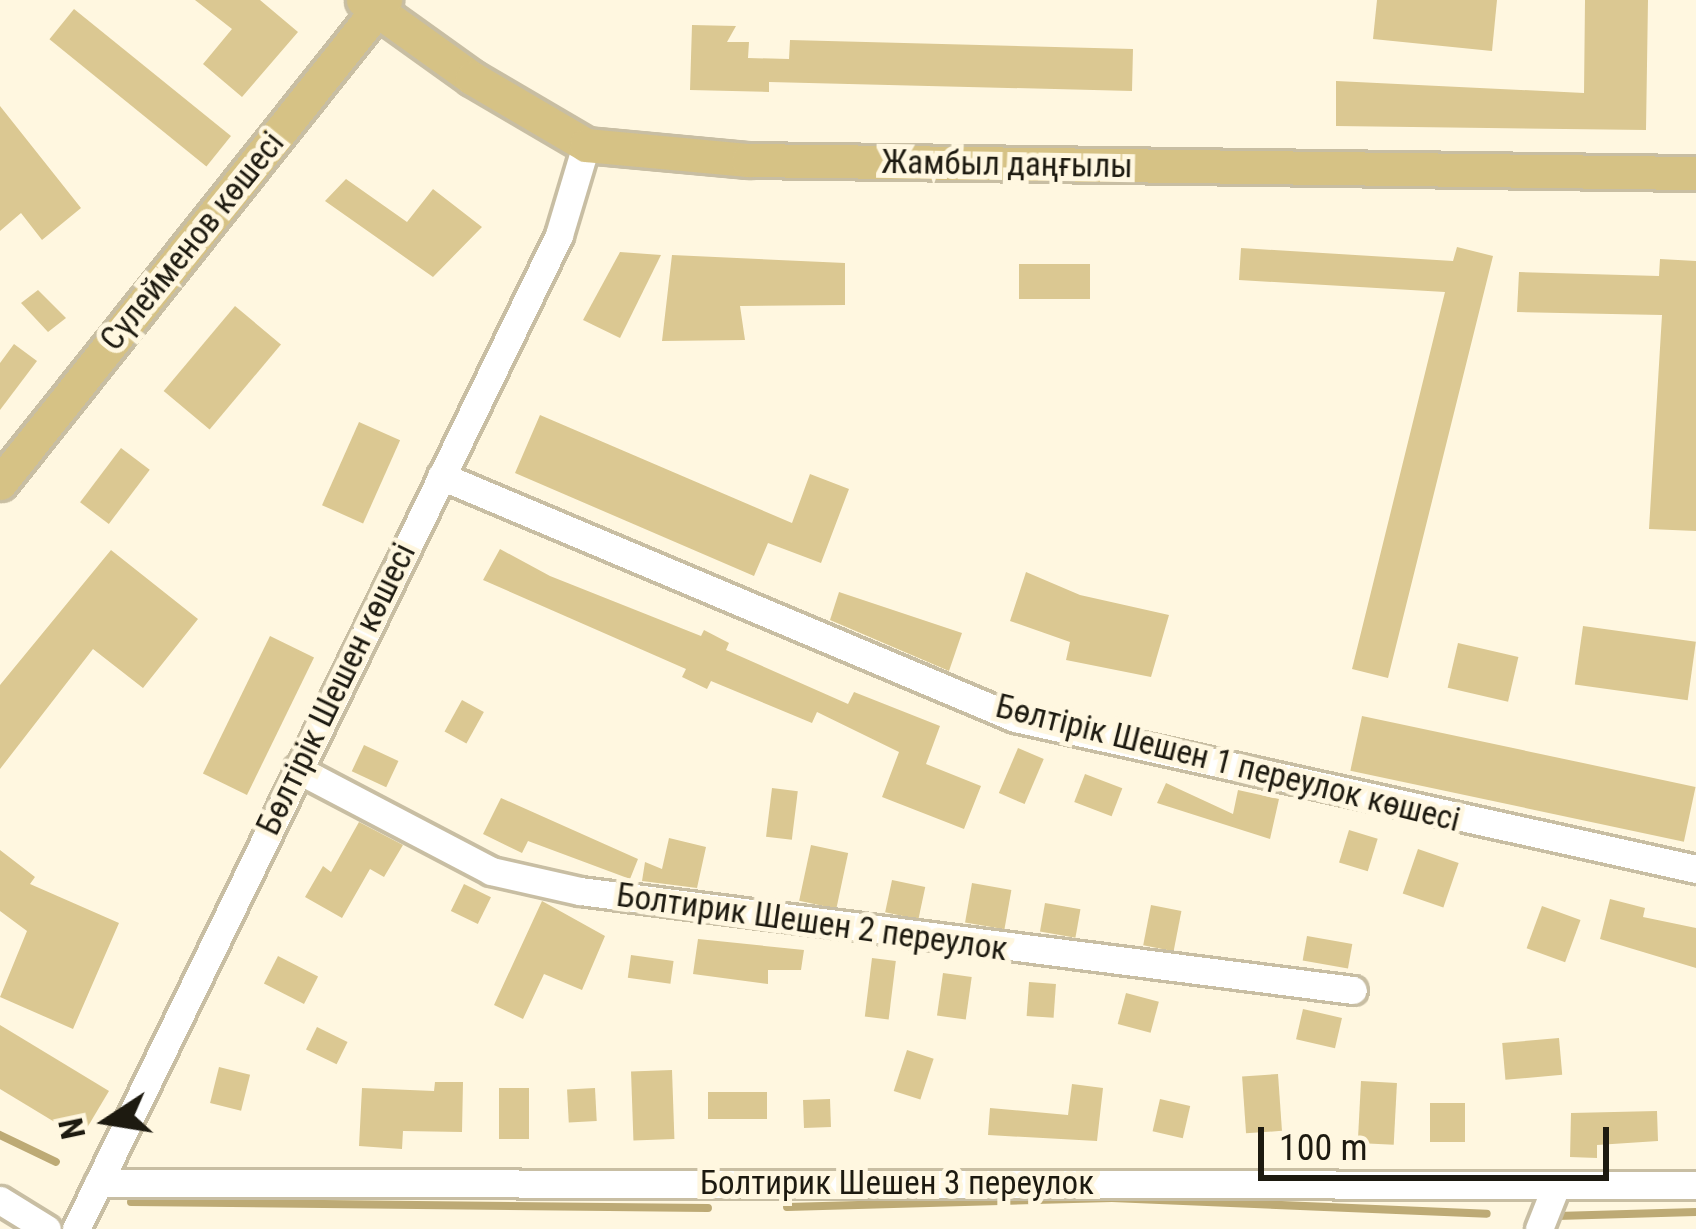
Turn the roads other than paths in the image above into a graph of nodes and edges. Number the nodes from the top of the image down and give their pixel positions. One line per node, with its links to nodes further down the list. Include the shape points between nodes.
1 (375, 4): 2 (main road, Жамбыл даңғылы); 5 (main road, Сүлейменов көшесі)
2 (586, 145): 3 (main road, Жамбыл даңғылы, via 748,160); 4 (street, Бөлтірік Шешен көшесі, via 559,235)
3 (1696, 172)
4 (441, 476): 6 (street, Бөлтірік Шешен көшесі); 7 (street, Бөлтірік Шешен 1 переулок көшесі, via 1015,718)
5 (0, 482)
6 (297, 769): 8 (street, Болтирик Шешен 2 переулок, via 491,871 580,891); 9 (street, Бөлтірік Шешен көшесі)
7 (1696, 869)
8 (1353, 990)
9 (98, 1184): 11 (street, Болтирик Шешен 3 переулок); 14 (street, Бөлтірік Шешен көшесі)
10 (1696, 1185): 11 (street, Болтирик Шешен 3 переулок)
11 (1556, 1186): 15 (street)
12 (0, 1201): 13 (street)
13 (47, 1229)
14 (76, 1229)
15 (1539, 1229)

